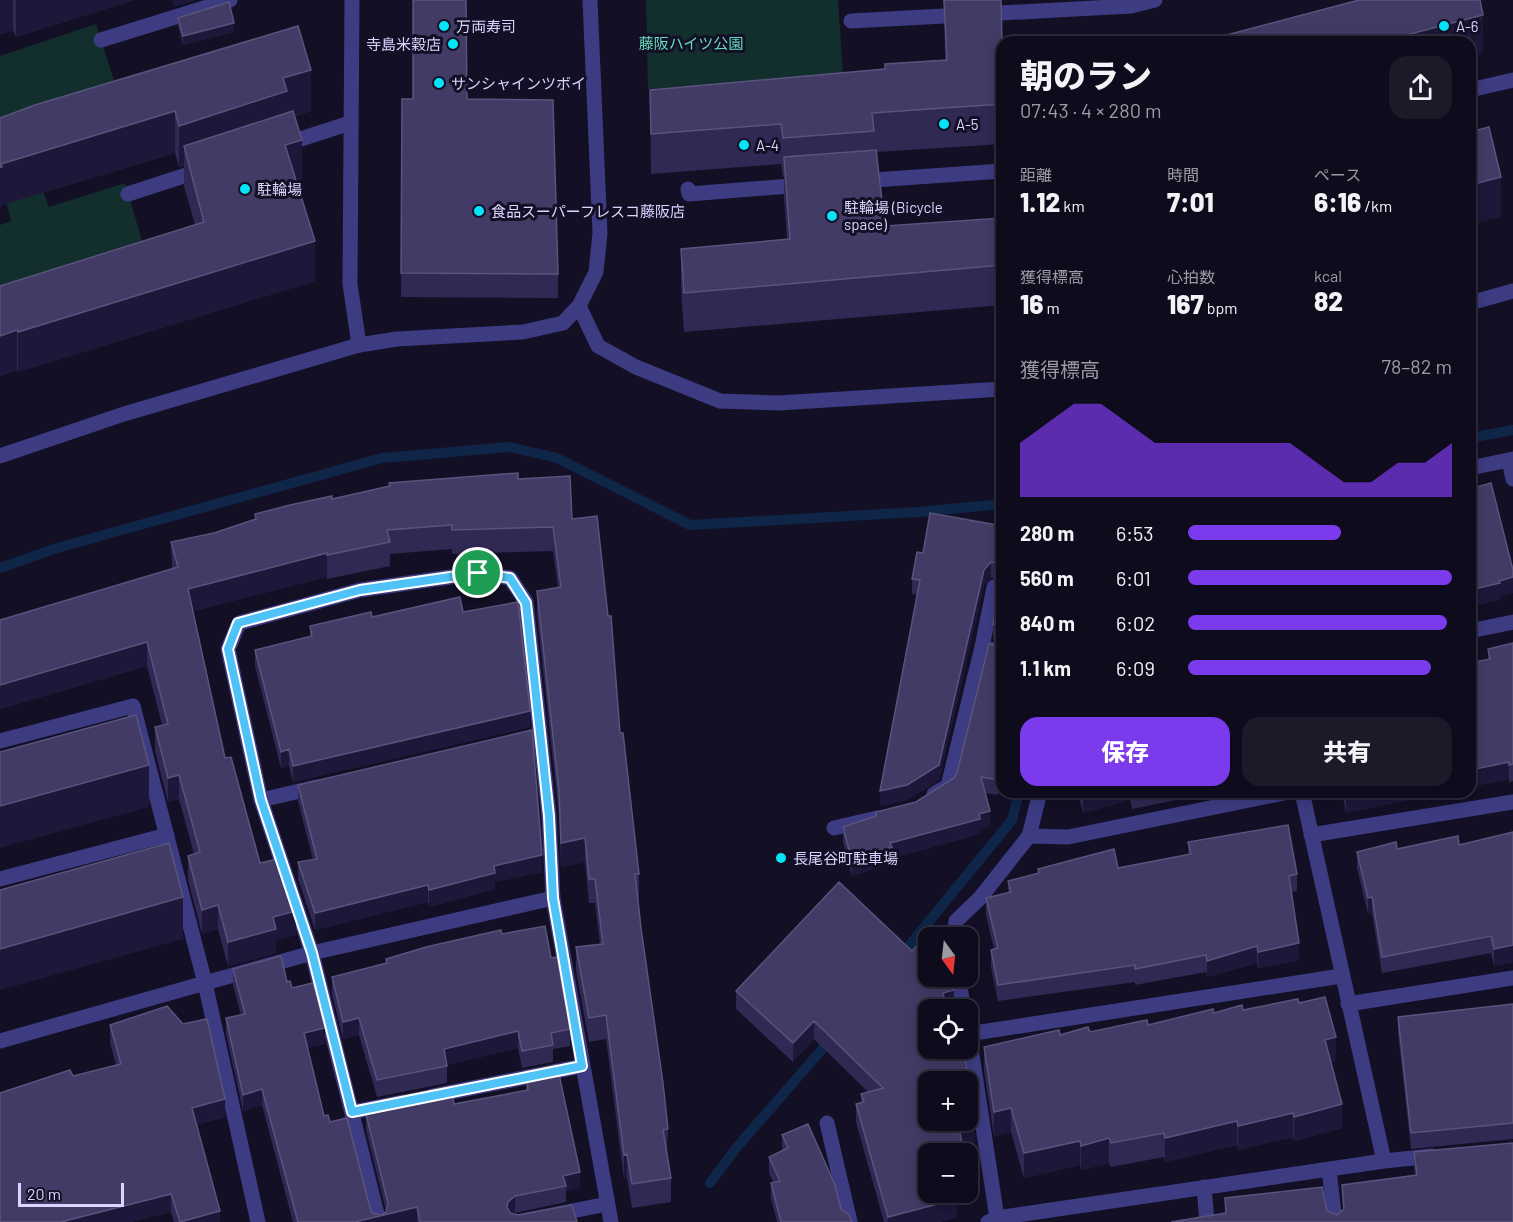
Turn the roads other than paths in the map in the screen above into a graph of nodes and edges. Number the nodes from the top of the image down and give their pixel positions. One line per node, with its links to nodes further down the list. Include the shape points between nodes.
1 (230, 0): 6 (street)
2 (352, 0): 9 (street)
3 (590, 0): 19 (street, via 600,233 596,272)
4 (1155, 0): 5 (street, via 1131,6)
5 (851, 21)
6 (101, 40)
7 (1513, 80): 8 (street)
8 (1476, 89)
9 (350, 123): 10 (street); 20 (street, via 350,284)
10 (272, 148)
11 (217, 166): 16 (street)
12 (996, 171): 13 (street)
13 (840, 183)
14 (817, 184): 15 (street, via 688,194)
15 (688, 189)
16 (128, 194)
17 (1513, 291): 18 (street)
18 (1476, 301)
19 (579, 306): 20 (street, via 563,322 523,332); 21 (street, via 598,346 636,368 720,401 779,403)
20 (359, 345): 22 (street, via 124,414)
21 (996, 389)
22 (0, 456)
23 (1511, 460): 24 (street); 25 (street)
24 (1476, 467)
25 (1513, 479)
26 (994, 587): 29 (street)
27 (1513, 621): 28 (street)
28 (1476, 630)
29 (982, 647): 30 (street); 38 (street, via 948,786)
30 (996, 650)
31 (0, 741): 41 (street, via 133,706)
32 (329, 785): 36 (street)
33 (1038, 798): 43 (street)
34 (1260, 798): 43 (street, via 1068,837)
35 (1303, 798): 42 (street)
36 (261, 800): 45 (street, via 228,649 238,623 360,590 478,573 510,578 526,603 533,737 549,816); 47 (street)
37 (1513, 802): 42 (street)
38 (920, 803)
39 (889, 815): 40 (street)
40 (834, 828)
41 (167, 835): 44 (street); 50 (street)
42 (1311, 835): 48 (street)
43 (1029, 836): 46 (street)
44 (0, 879)
45 (553, 898): 47 (street); 55 (street)
46 (955, 927)
47 (312, 953): 50 (street); 56 (street)
48 (1341, 976): 51 (street); 52 (street)
49 (1513, 978): 51 (street)
50 (205, 983): 53 (street); 64 (street)
51 (1348, 1004): 59 (street)
52 (978, 1030)
53 (0, 1041)
54 (971, 1059): 63 (street)
55 (582, 1066): 56 (street); 62 (street)
56 (352, 1112): 65 (street)
57 (827, 1123): 68 (street)
58 (1443, 1155): 59 (street)
59 (1384, 1161): 60 (street)
60 (1329, 1169): 61 (street); 70 (street)
61 (1204, 1187): 63 (street); 69 (street)
62 (607, 1204): 66 (street); 67 (street)
63 (992, 1220)
64 (258, 1222)
65 (380, 1222)
66 (517, 1222)
67 (611, 1222)
68 (850, 1222)
69 (1207, 1222)
70 (1335, 1222)

